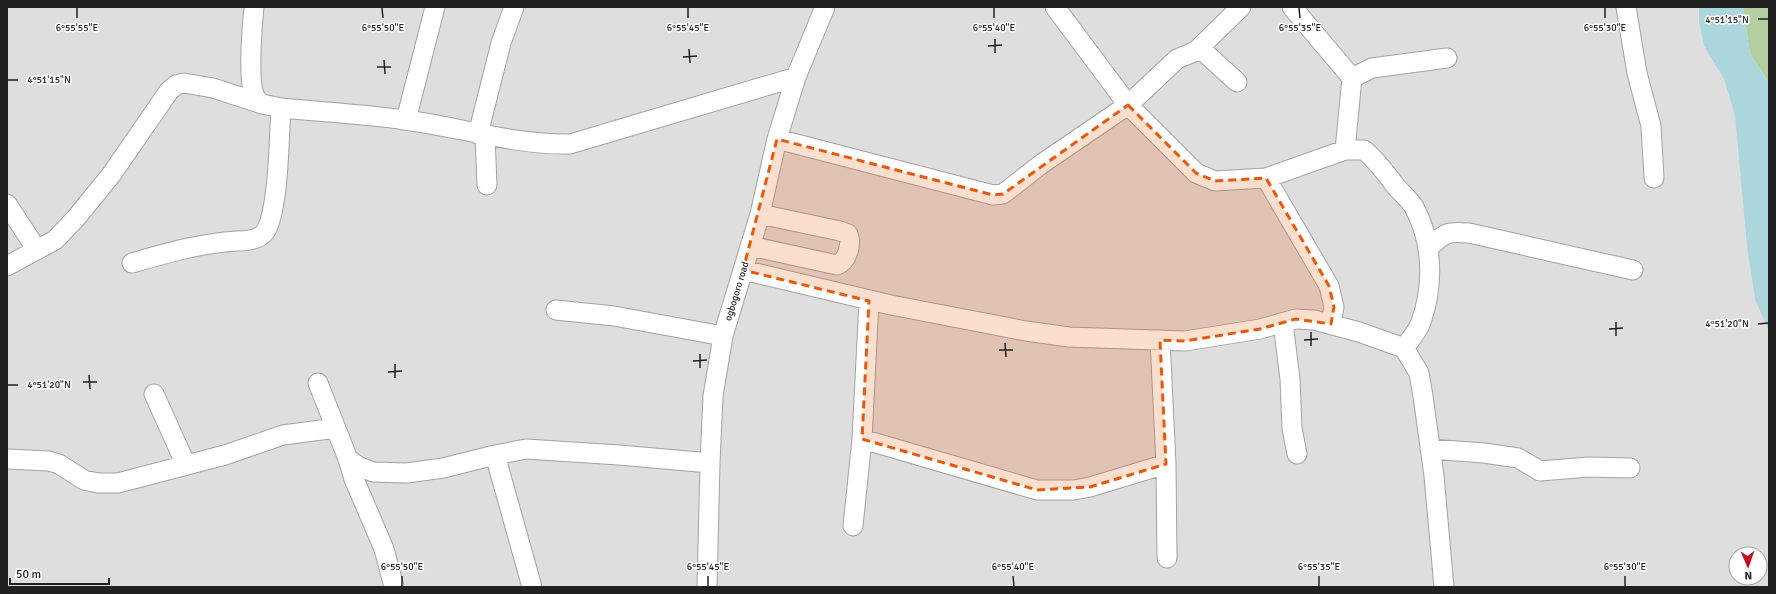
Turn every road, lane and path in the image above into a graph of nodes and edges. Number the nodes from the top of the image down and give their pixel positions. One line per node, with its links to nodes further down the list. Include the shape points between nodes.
1 (254, 7): 14 (street, via 252,80 254,94)
2 (435, 7): 17 (street)
3 (514, 7): 18 (street, via 501,43)
4 (825, 7): 11 (street, ogbogoro road)
5 (1055, 7): 15 (street)
6 (1241, 7): 9 (street)
7 (1292, 7): 12 (street)
8 (1626, 7): 22 (street, via 1637,73 1651,126)
9 (1196, 51): 13 (street, via 1204,52); 15 (street, via 1177,59)
10 (1447, 58): 12 (street, via 1372,68)
11 (796, 77): 18 (street, via 570,144 549,144); 19 (street, ogbogoro road)
12 (1352, 78): 20 (street)
13 (1237, 82)
14 (259, 102): 16 (street); 28 (street, via 213,88 184,83 176,85 169,91 112,175 76,218 55,240)
15 (1128, 105): 19 (street, via 1040,165 1003,194 993,195); 21 (street, via 1196,173 1215,181)
16 (281, 108): 17 (street); 29 (street, via 275,194 264,232 247,241 207,244)
17 (406, 120): 18 (street)
18 (482, 135): 23 (street)
19 (777, 139): 25 (street, ogbogoro road)
20 (1345, 150): 21 (street); 27 (street, via 1364,150 1373,158 1413,206 1423,225)
21 (1266, 178): 36 (street, via 1329,286 1334,307)
22 (1654, 178)
23 (487, 185)
24 (7, 204): 28 (street)
25 (760, 214): 26 (street, ogbogoro road); 26 (street, via 840,231 848,234 850,244 844,260 837,265)
26 (750, 246): 31 (street, ogbogoro road)
27 (1428, 248): 32 (street, via 1442,236 1453,231); 39 (street, via 1428,295 1421,324)
28 (37, 250): 30 (street)
29 (132, 264)
30 (7, 266)
31 (742, 270): 33 (street); 37 (street, ogbogoro road)
32 (1633, 270)
33 (869, 300): 38 (street, via 1069,337); 43 (street)
34 (556, 310): 37 (street, via 614,316)
35 (1283, 323): 36 (street, via 1296,319); 38 (street, via 1184,341); 45 (street, via 1290,379 1292,428)
36 (1331, 324): 39 (street)
37 (723, 336): 49 (street, ogbogoro road, via 713,396)
38 (1160, 340): 50 (street)
39 (1404, 348): 44 (street, via 1418,373)
40 (318, 383): 42 (street)
41 (154, 394): 51 (street)
42 (336, 428): 48 (street); 51 (street, via 283,435)
43 (862, 439): 50 (street, via 1037,490 1074,490 1090,487); 53 (street)
44 (1430, 449): 52 (street, via 1518,458 1540,471 1589,467); 58 (street)
45 (1297, 454)
46 (494, 455): 48 (street, via 443,468 407,473 373,472); 49 (street, via 526,449); 56 (street)
47 (7, 458): 51 (street, via 49,461 59,464 84,480 98,483 118,483)
48 (348, 459): 55 (street, via 384,549)
49 (710, 463): 57 (street, ogbogoro road)
50 (1166, 464): 54 (street)
51 (186, 465)
52 (1630, 468)
53 (853, 526)
54 (1167, 558)
55 (390, 586)
56 (532, 587)
57 (707, 587)
58 (1444, 587)

